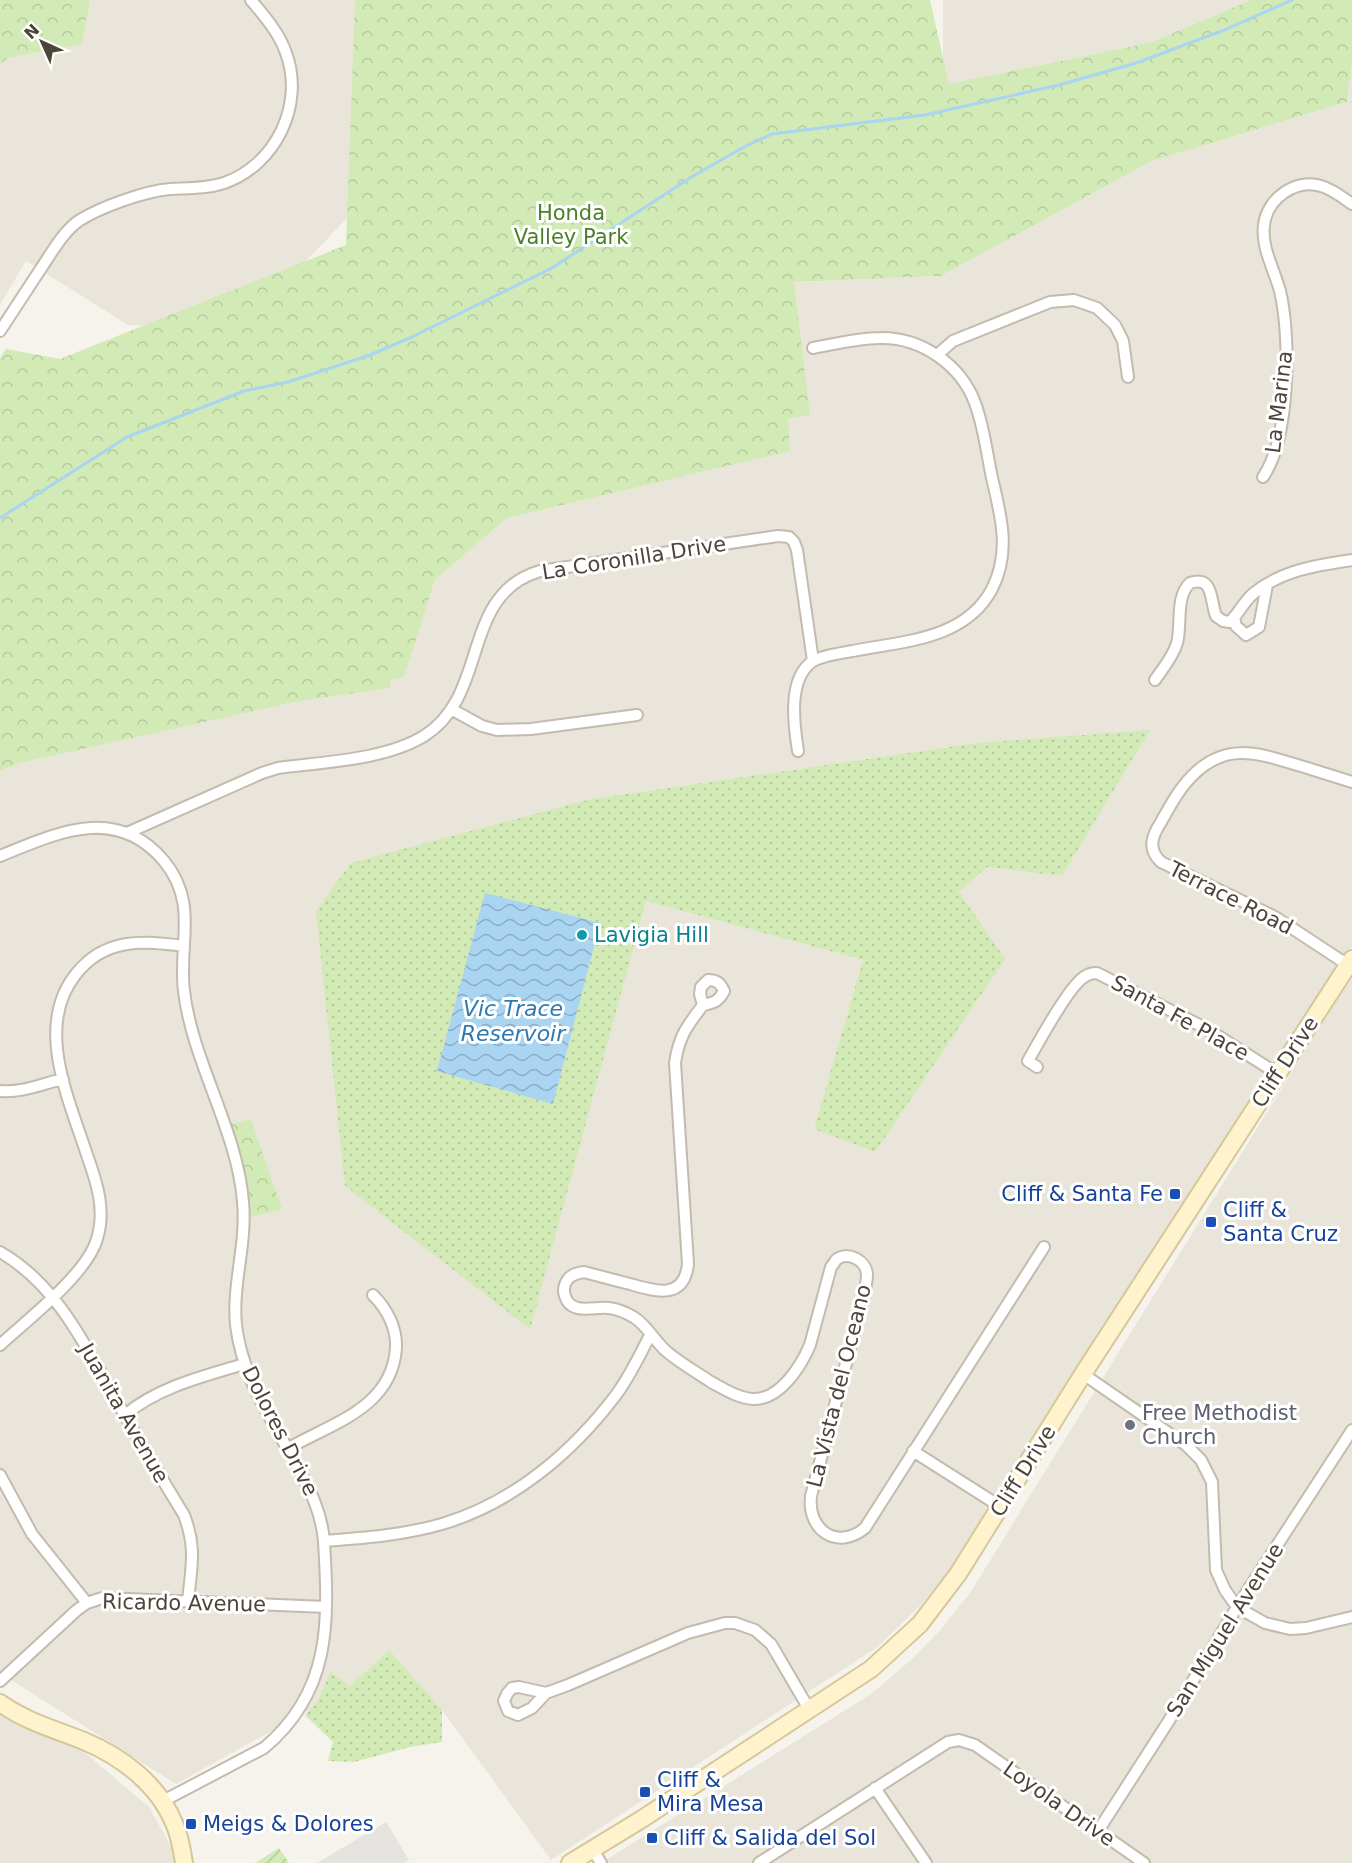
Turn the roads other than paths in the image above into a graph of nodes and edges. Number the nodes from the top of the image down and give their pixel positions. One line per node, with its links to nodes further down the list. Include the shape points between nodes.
1 (250, 0): 3 (street, via 282,41 290,68 289,110 271,149 250,169 225,182 131,197 78,220 58,242)
2 (1352, 204): 7 (street, La Marina, via 1326,188 1302,185 1282,194 1266,215 1263,236 1284,313 1287,357 1281,420 1272,465)
3 (0, 331)
4 (813, 348): 5 (street, via 883,338 911,343)
5 (937, 355): 6 (street, via 953,341 1050,302 1074,300 1097,308 1115,325 1124,341); 13 (street, via 956,371 979,414 1002,526 1003,553 997,579 974,612 952,628)
6 (1128, 376)
7 (1263, 477)
8 (799, 529): 9 (street)
9 (792, 540): 13 (street, via 799,559); 15 (street, La Coronilla Drive, via 778,536 540,571 521,578 492,606 468,676)
10 (1352, 560): 11 (street, via 1308,567)
11 (1268, 585): 12 (street, via 1255,592); 12 (street, via 1259,627 1246,635 1236,626)
12 (1234, 617): 14 (street, via 1230,622 1217,617 1207,584 1190,583 1183,593 1177,646)
13 (813, 661): 17 (street, via 801,677 794,702)
14 (1155, 680)
15 (451, 709): 16 (street, via 497,730); 19 (street, La Coronilla Drive, via 425,736 403,746 262,773)
16 (637, 715)
17 (798, 751)
18 (1352, 782): 22 (street, Terrace Road, via 1259,753 1224,755 1190,777 1152,841 1161,862 1275,917)
19 (128, 833): 20 (street, via 105,828 67,830); 21 (street, Dolores Drive, via 150,847 173,873 186,912)
20 (0, 856)
21 (184, 946): 26 (street, via 123,944 100,953 80,968 69,982 57,1011 55,1035); 34 (street, Dolores Drive, via 188,1016 235,1159 243,1199 244,1242 236,1324)
22 (1350, 962): 25 (main road, Cliff Drive)
23 (703, 1005): 32 (street, via 678,1043 675,1063 686,1275 675,1288 658,1292 584,1272 568,1278 564,1289 566,1300 575,1308 607,1307 624,1312)
24 (1037, 1067): 25 (street, Santa Fe Place, via 1028,1061 1050,1023 1078,982 1097,973 1208,1029)
25 (1278, 1074): 35 (main road, Cliff Drive)
26 (63, 1079): 27 (street, via 36,1088); 31 (street, via 97,1185 101,1211 93,1251 78,1273)
27 (0, 1091)
28 (1044, 1247): 39 (street, La Vista del Oceano)
29 (0, 1252): 31 (street, Juanita Avenue, via 22,1267)
30 (373, 1295): 38 (street, via 390,1317 396,1343 395,1360 385,1385 363,1407)
31 (52, 1297): 33 (street); 36 (street, Juanita Avenue, via 70,1319)
32 (651, 1335): 39 (street, La Vista del Oceano, via 703,1377 738,1396 755,1399 769,1394 798,1368 810,1345 831,1267 838,1259 854,1257 866,1268 866,1286 811,1496 811,1514 817,1526 834,1536 860,1532); 42 (street, via 616,1395 585,1432 537,1476 509,1494 442,1524)
33 (0, 1346)
34 (244, 1364): 36 (street, via 177,1386); 38 (street, Dolores Drive)
35 (1083, 1374): 41 (main road, Cliff Drive); 46 (street, via 1186,1445 1201,1460 1212,1482 1216,1570)
36 (125, 1415): 43 (street, Juanita Avenue, via 189,1528 193,1557)
37 (1352, 1430): 46 (street, San Miguel Avenue)
38 (287, 1449): 42 (street, Dolores Drive, via 318,1506)
39 (913, 1451): 41 (street)
40 (0, 1475): 44 (street, via 32,1534)
41 (1001, 1506): 51 (main road, Cliff Drive, via 958,1574 920,1624 871,1669)
42 (324, 1541): 45 (street, Dolores Drive)
43 (188, 1602): 44 (street, Ricardo Avenue, via 109,1598); 45 (street, Ricardo Avenue)
44 (87, 1603): 48 (street, Ricardo Avenue)
45 (326, 1607): 53 (street, Dolores Drive, via 325,1639 317,1674 296,1715 281,1733 264,1748)
46 (1237, 1607): 47 (street, via 1265,1623 1290,1629 1306,1629); 54 (street, San Miguel Avenue)
47 (1352, 1617)
48 (0, 1681)
49 (546, 1693): 51 (street, via 680,1636 735,1623 755,1630 771,1644)
50 (0, 1703): 53 (main road, via 45,1728 101,1749 141,1776)
51 (809, 1709): 55 (main road, Cliff Drive)
52 (875, 1788): 54 (street, Loyola Drive, via 948,1742 959,1740 975,1745); 56 (street); 59 (street)
53 (163, 1801): 57 (main road, via 174,1822)
54 (1098, 1831): 60 (street, Loyola Drive)
55 (597, 1856): 58 (main road, Cliff Drive)
56 (763, 1862)
57 (184, 1863)
58 (570, 1863)
59 (926, 1863)
60 (1144, 1863)

